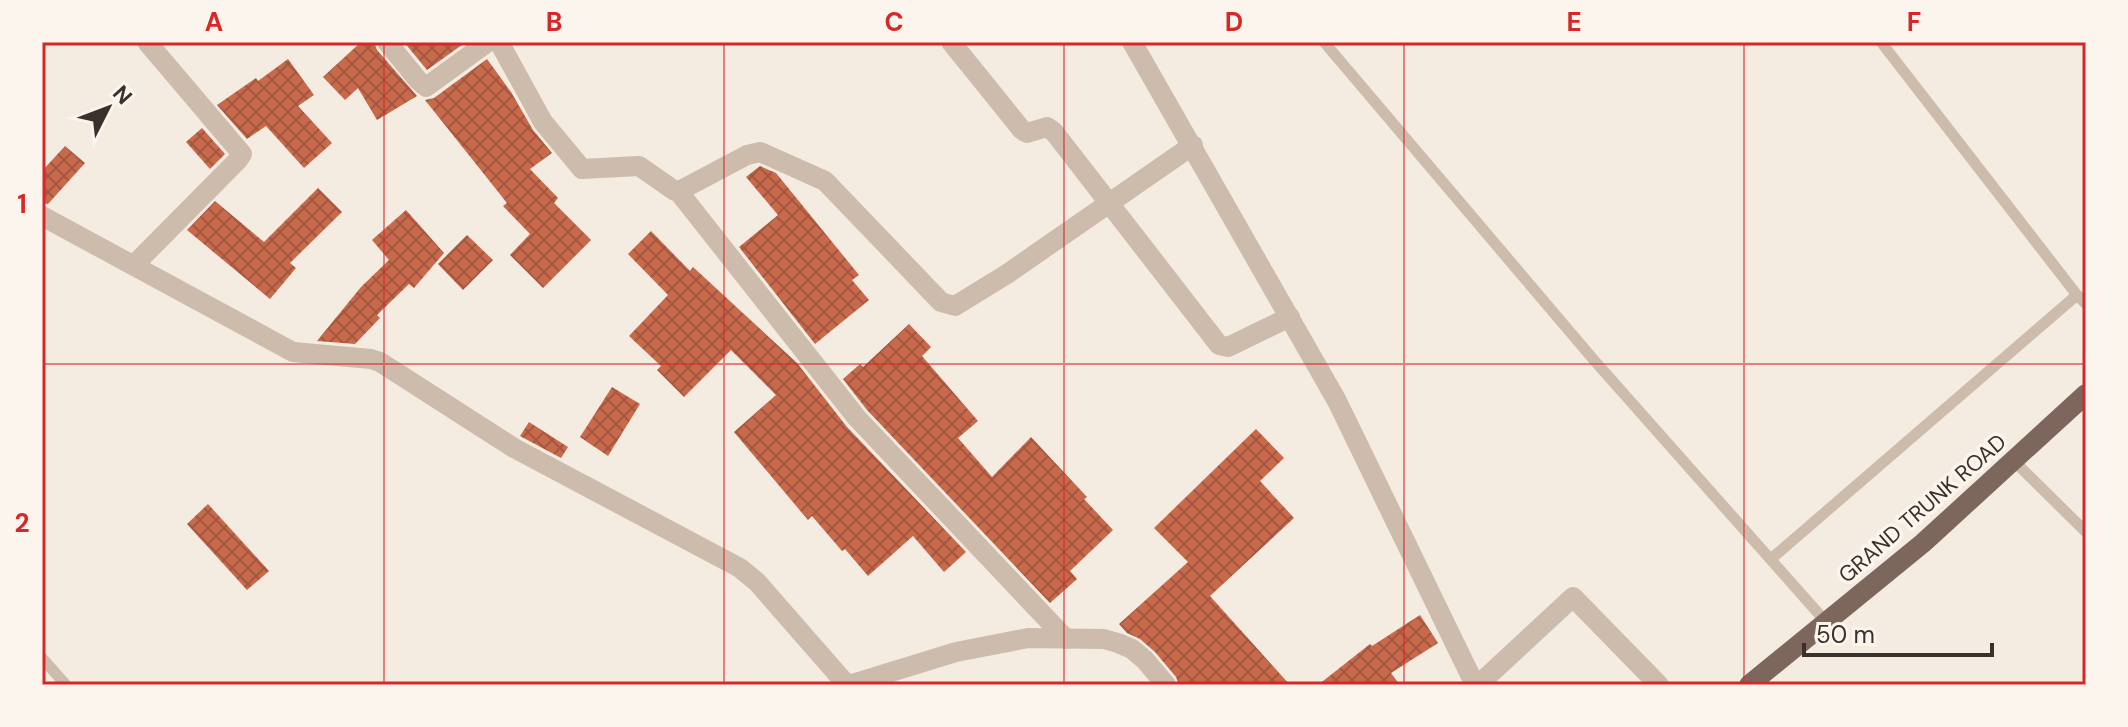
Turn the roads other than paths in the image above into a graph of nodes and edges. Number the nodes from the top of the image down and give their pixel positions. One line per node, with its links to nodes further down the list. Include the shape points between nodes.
1 (147, 42): 13 (street, via 242,154)
2 (387, 42): 3 (street, via 426,87)
3 (488, 42)
4 (499, 42): 10 (street, via 543,122 582,169 639,166)
5 (951, 42): 11 (street, via 1022,130 1050,128)
6 (1132, 42): 9 (street)
7 (1324, 42): 19 (lane)
8 (1881, 42): 14 (lane)
9 (1193, 145): 11 (street); 15 (street)
10 (678, 191): 11 (street, via 760,152 825,181 941,302 955,306); 21 (street, via 857,418)
11 (1111, 203): 15 (street, via 1219,345 1228,347)
12 (42, 216): 13 (street)
13 (134, 265): 25 (street, via 293,352 380,362 514,448 740,568)
14 (2082, 300): 19 (lane)
15 (1290, 317): 27 (street, via 1337,401)
16 (2086, 394): 17 (main road, GRAND TRUNK ROAD)
17 (2014, 461): 18 (lane); 20 (main road, GRAND TRUNK ROAD)
18 (2086, 532)
19 (1771, 559): 20 (lane)
20 (1826, 622): 23 (main road, GRAND TRUNK ROAD)
21 (1066, 639): 25 (street, via 1028,638 956,652); 26 (street, via 1104,639 1132,649)
22 (42, 658): 24 (lane)
23 (1756, 683)
24 (66, 685)
25 (848, 685)
26 (1166, 685)
27 (1476, 685): 28 (street, via 1573,597)
28 (1659, 685)

